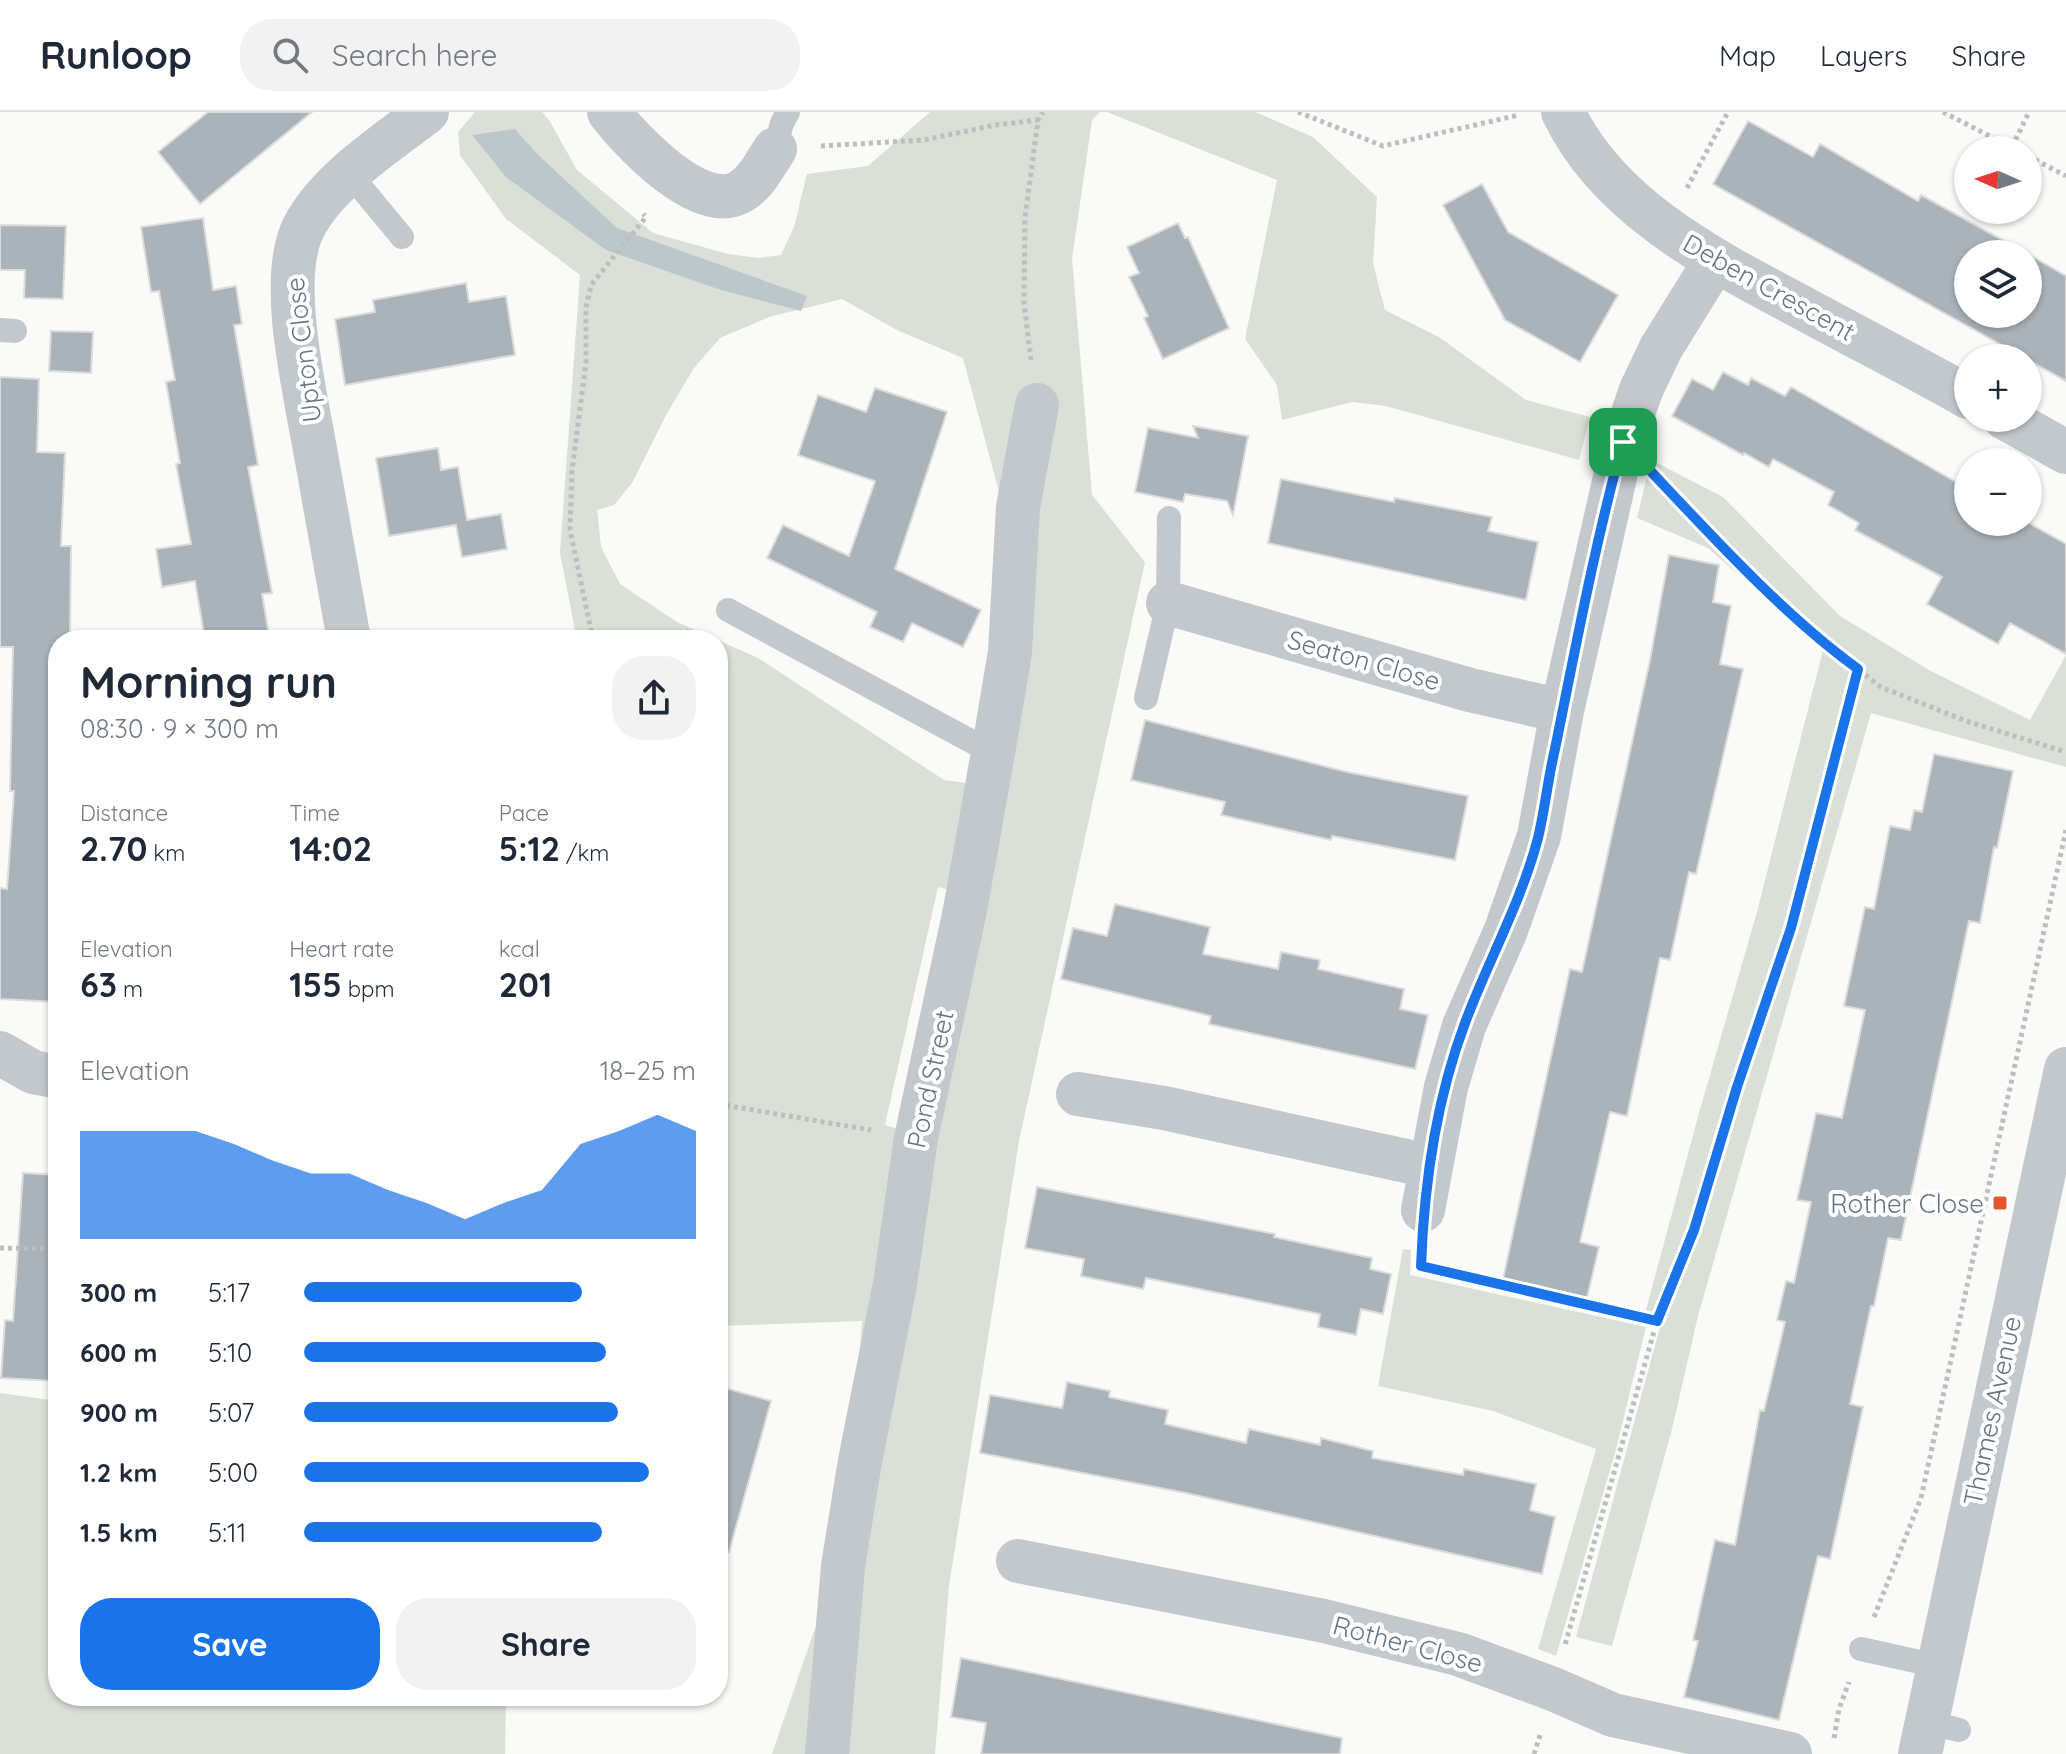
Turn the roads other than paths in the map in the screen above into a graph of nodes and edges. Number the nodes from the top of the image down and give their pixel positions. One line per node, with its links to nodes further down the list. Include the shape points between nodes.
1 (427, 112): 5 (street, Upton Close)
2 (609, 112): 4 (street, via 677,180 718,195 737,194 752,183)
3 (1563, 112): 7 (street, Deben Crescent, via 1588,156 1624,193)
4 (782, 130)
5 (349, 173): 6 (lane); 15 (street, Upton Close, via 319,204 302,232 291,288)
6 (402, 237)
7 (1715, 261): 8 (street, Deben Crescent); 17 (street, via 1661,348 1623,442)
8 (1954, 389)
9 (1037, 405): 18 (street, Pond Street, via 1018,507 1010,652)
10 (2030, 432): 11 (street)
11 (2066, 452)
12 (1169, 518): 13 (lane)
13 (1168, 603): 16 (lane); 17 (street, Seaton Close, via 1470,690)
14 (728, 610): 18 (lane)
15 (347, 630)
16 (1146, 698)
17 (1562, 711): 23 (street, via 1539,836 1511,918 1464,1026)
18 (993, 753): 29 (street, Pond Street, via 916,1138 895,1284 860,1461 843,1566)
19 (0, 1053): 20 (street)
20 (48, 1075)
21 (2065, 1075): 27 (street, Thames Avenue)
22 (1078, 1094): 23 (street)
23 (1429, 1166): 24 (street)
24 (1423, 1210)
25 (1018, 1561): 30 (street, Rother Close, via 1324,1621 1458,1654 1613,1715)
26 (1861, 1649): 27 (lane)
27 (1938, 1666): 28 (street, Thames Avenue)
28 (1935, 1735)
29 (827, 1754)
30 (1790, 1754)

